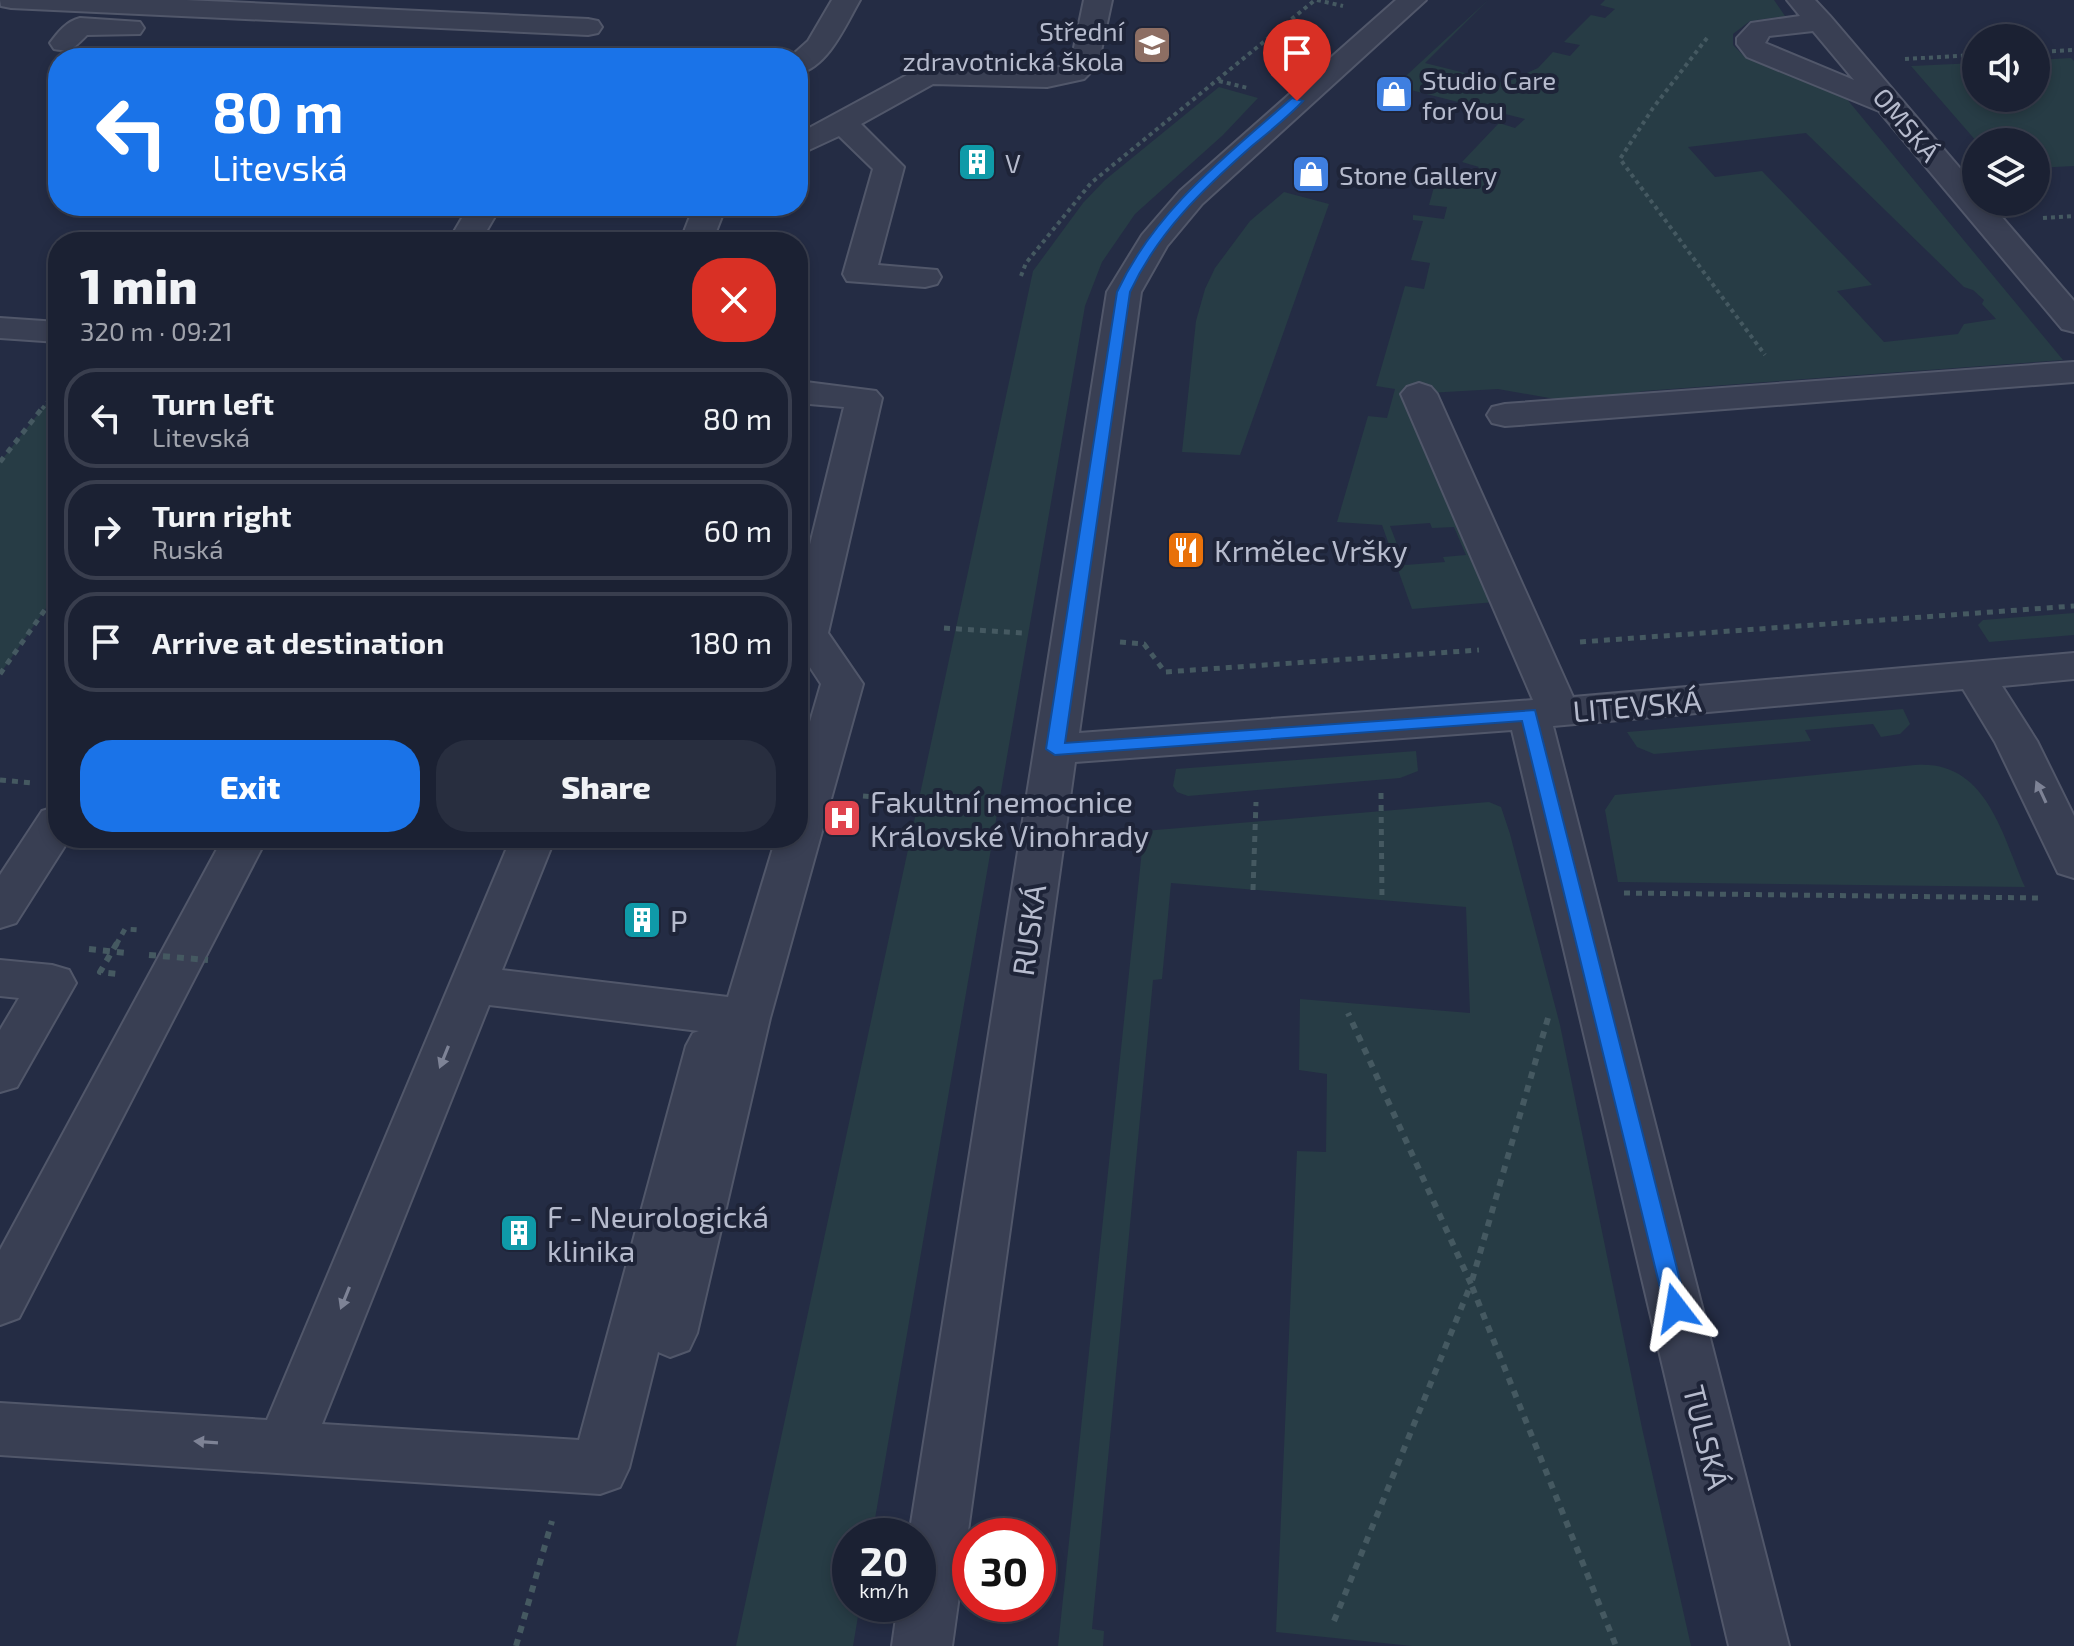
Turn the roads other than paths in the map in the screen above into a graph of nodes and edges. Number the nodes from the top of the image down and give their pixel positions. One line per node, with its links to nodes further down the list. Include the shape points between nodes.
1 (11, 0): 7 (street)
2 (604, 0): 8 (street)
3 (846, 0): 11 (street)
4 (1098, 0): 15 (street, via 1084,65 1074,73 1047,78 928,75)
5 (1412, 0): 30 (street, RUSKÁ, via 1203,183 1137,262 1124,292)
6 (1810, 11): 13 (street, OMSKÁ); 13 (street, via 1761,29 1751,44 1757,51)
7 (439, 20): 8 (street); 9 (street, via 416,42 80,26)
8 (588, 27): 10 (street)
9 (64, 43)
10 (576, 48)
11 (808, 56)
12 (1018, 57): 14 (street, via 923,53)
13 (1893, 106): 18 (street, OMSKÁ)
14 (808, 119)
15 (843, 123): 16 (street); 17 (street, via 889,167 859,274)
16 (808, 141)
17 (925, 277)
18 (2074, 322)
19 (0, 328): 20 (street)
20 (48, 331)
21 (2074, 372): 24 (street)
22 (808, 393): 25 (street, via 864,398)
23 (1419, 394): 29 (street, TULSKÁ, via 1530,646)
24 (1505, 415)
25 (808, 633)
26 (808, 633): 31 (street, via 842,684)
27 (2074, 666): 28 (street, LITEVSKÁ)
28 (1974, 675): 29 (street, LITEVSKÁ); 36 (street, one-way to 28, via 2016,741)
29 (1544, 713): 30 (street, LITEVSKÁ); 47 (street, TULSKÁ)
30 (1055, 749): 46 (street, RUSKÁ)
31 (808, 803)
32 (48, 837): 37 (street)
33 (240, 848): 42 (street)
34 (529, 848): 39 (street)
35 (794, 848): 40 (street)
36 (2074, 862)
37 (0, 911)
38 (0, 978): 41 (street, via 52,983)
39 (473, 985): 40 (street); 45 (street, one-way to 45)
40 (728, 1032): 43 (street); 45 (street, via 600,1468)
41 (0, 1073)
42 (0, 1302)
43 (670, 1333)
44 (0, 1429): 45 (street, one-way to 44)
45 (284, 1447)
46 (922, 1646)
47 (1759, 1646)

